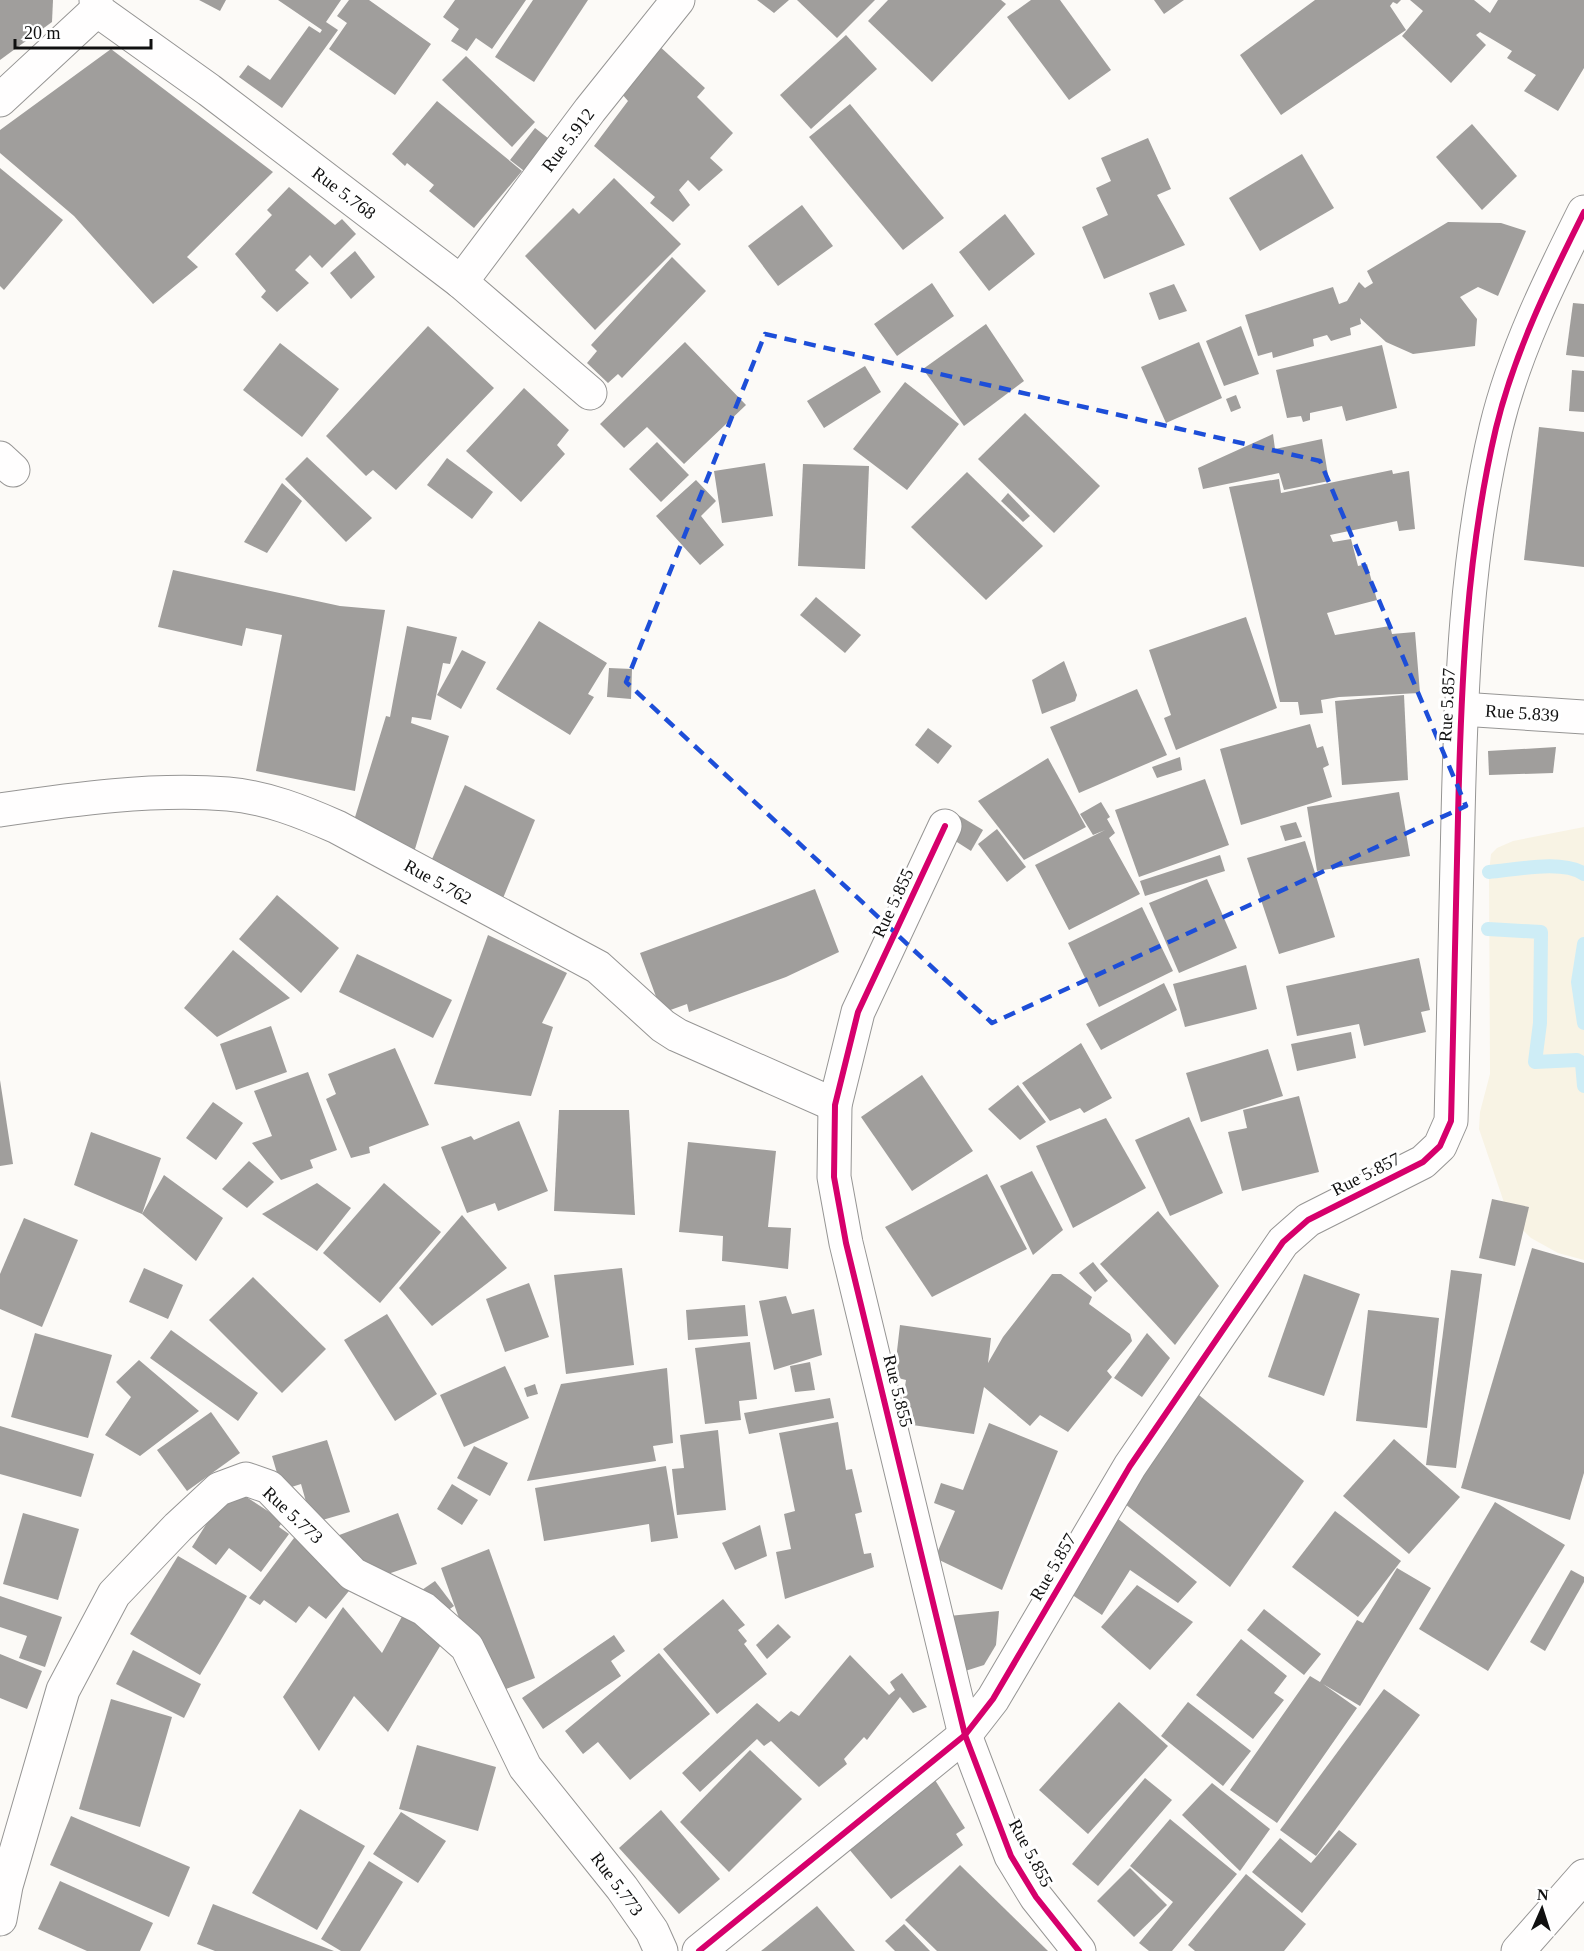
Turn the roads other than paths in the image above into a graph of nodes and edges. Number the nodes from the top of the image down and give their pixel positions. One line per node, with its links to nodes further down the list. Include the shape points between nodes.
1 (678, 0): 5 (street, Rue 5.912)
2 (96, 5): 3 (street); 5 (street, Rue 5.768)
3 (0, 100)
4 (1584, 212): 7 (street, Rue 5.857, via 1521,352 1496,426 1476,526)
5 (461, 282): 6 (street, Rue 5.768)
6 (590, 393)
7 (1461, 709): 8 (street, Rue 5.839); 12 (street, Rue 5.857, via 1451,1121 1440,1146 1423,1162 1308,1220 1283,1242 1130,1466 993,1698)
8 (1584, 717)
9 (0, 810): 11 (street, Rue 5.762, via 165,792 230,794 296,808 598,967 676,1035)
10 (945, 826): 11 (street, Rue 5.855, via 858,1012)
11 (835, 1105): 12 (street, Rue 5.855, via 834,1177 846,1243)
12 (966, 1735): 16 (street, Rue 5.857); 17 (street, Rue 5.855, via 1011,1856 1036,1897)
13 (1584, 1876): 18 (street)
14 (0, 1919): 15 (street, Rue 5.773, via 63,1690 114,1594 219,1489 246,1479 269,1487 353,1574 424,1609 467,1647 525,1767 622,1888)
15 (662, 1951)
16 (699, 1951)
17 (1079, 1951)
18 (1518, 1951)

